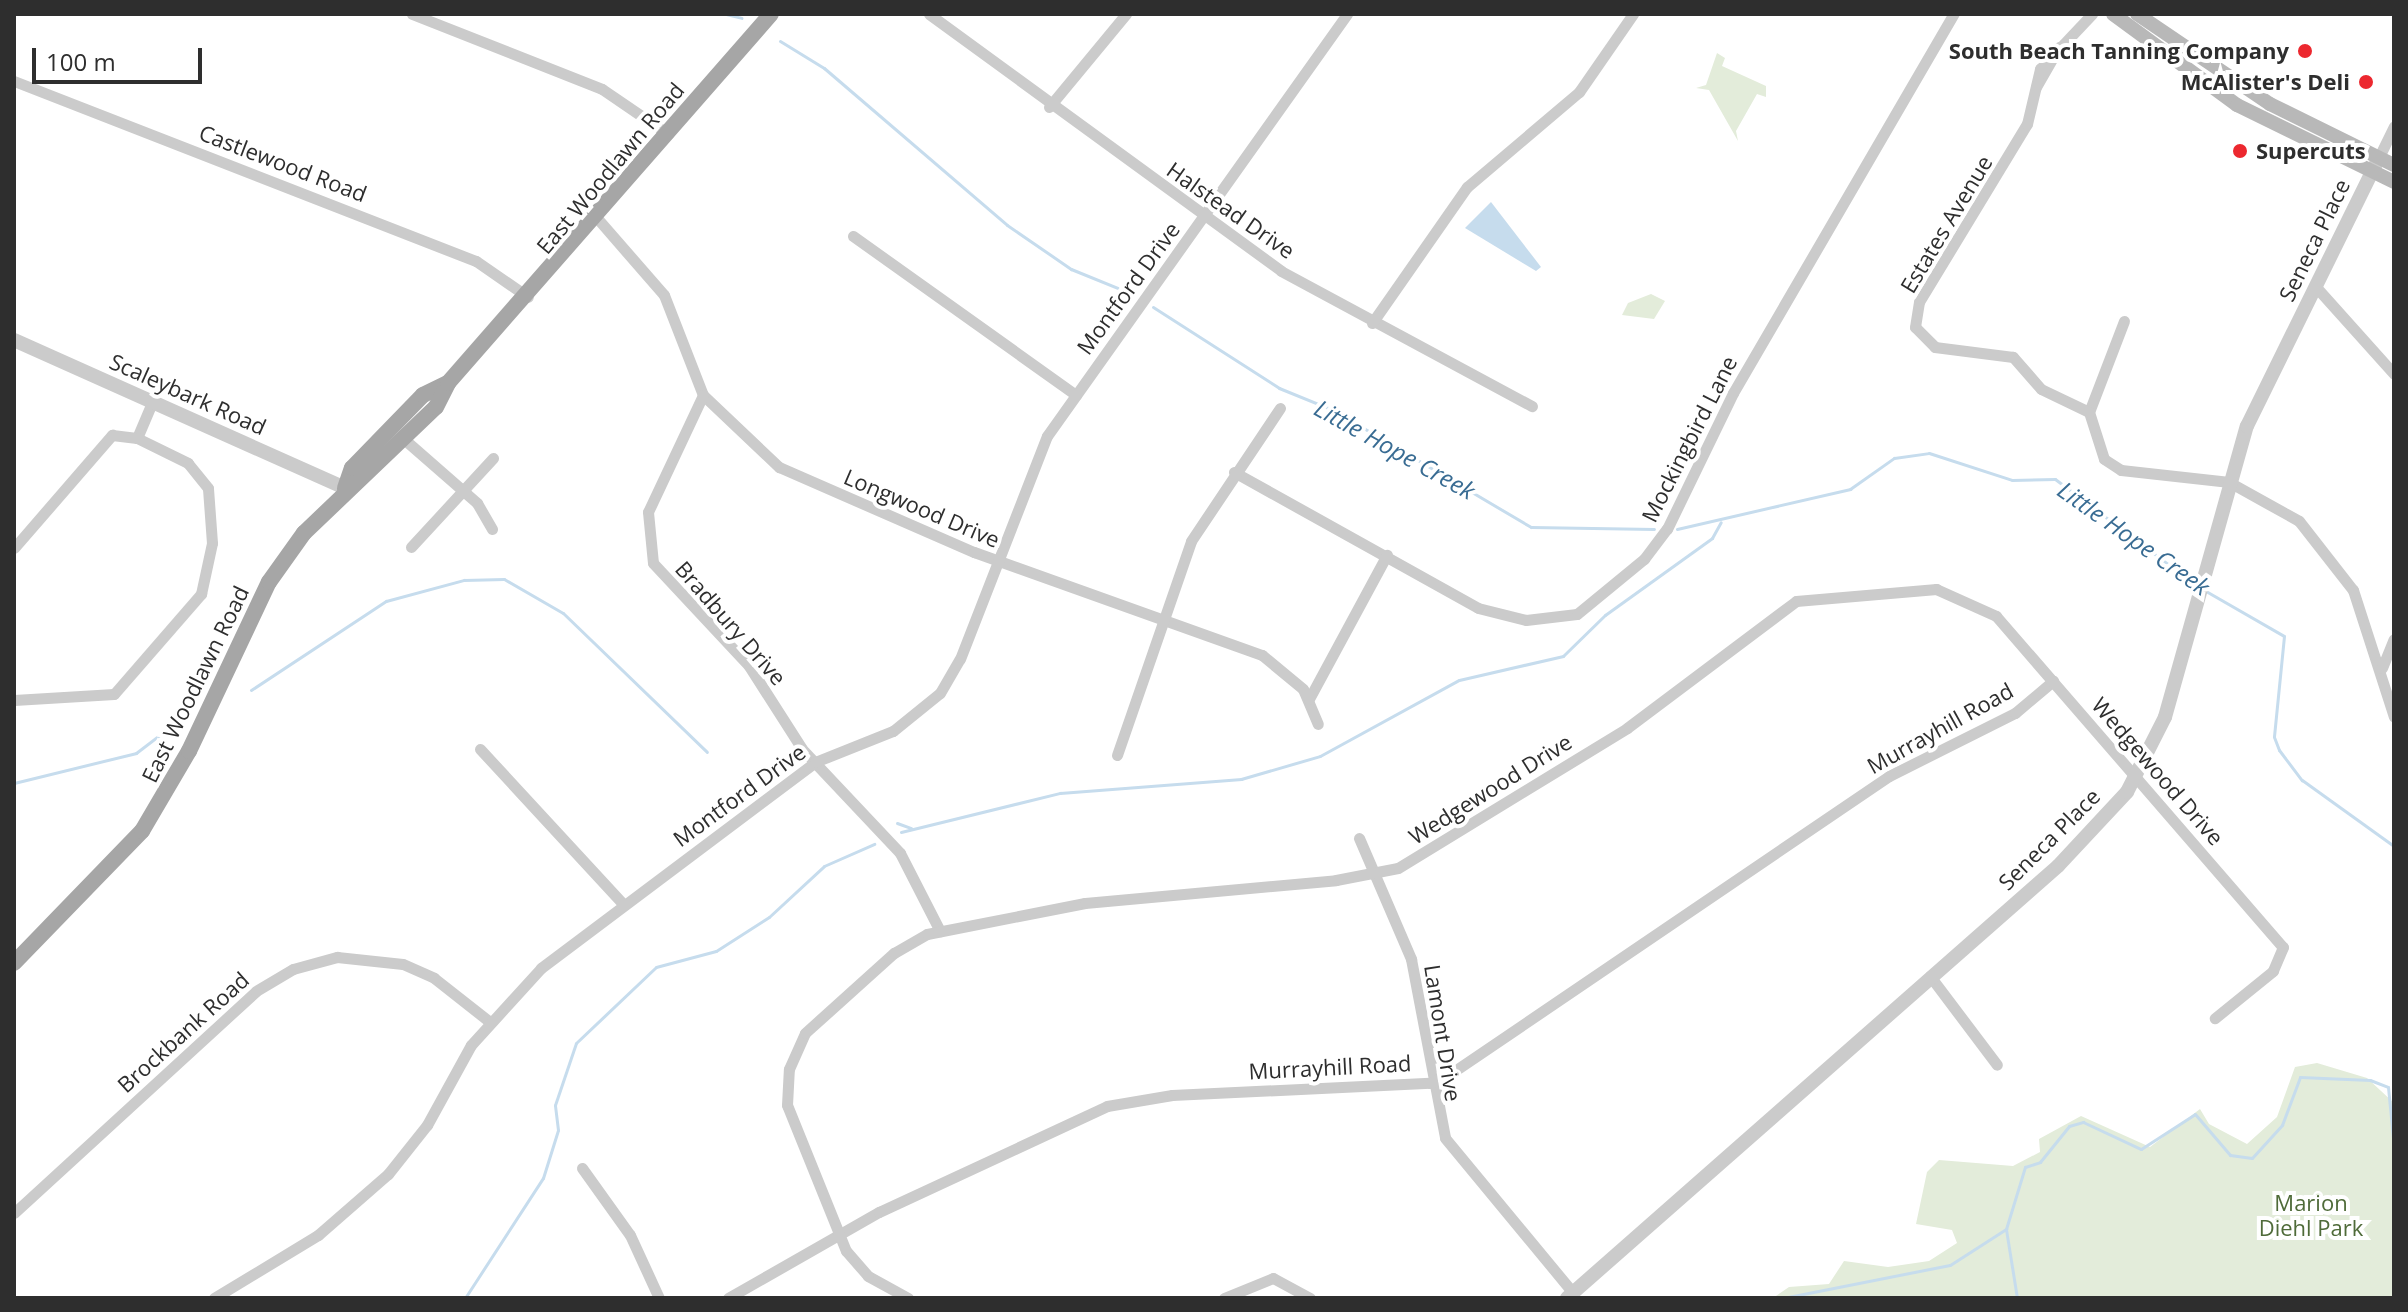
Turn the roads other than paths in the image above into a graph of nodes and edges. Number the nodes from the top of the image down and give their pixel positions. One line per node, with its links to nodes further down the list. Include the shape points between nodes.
1 (412, 14): 14 (street, via 602,89)
2 (771, 14): 14 (main road, East Woodlawn Road)
3 (929, 14): 12 (street, Halstead Drive)
4 (1126, 14): 12 (street)
5 (1347, 14): 18 (street, Montford Drive)
6 (1633, 14): 24 (street, via 1579,92 1467,187)
7 (1954, 14): 44 (street, Mockingbird Lane, via 1644,559 1577,614 1553,621 1478,608)
8 (2092, 14): 33 (street, Estates Avenue, via 2048,65 2016,148 1919,302 1915,327 1935,347 2013,357 2041,389)
9 (2113, 14): 15 (main road, via 2237,105)
10 (2137, 14): 15 (main road, via 2270,104)
11 (14, 81): 22 (street, Castlewood Road, via 476,261)
12 (1049, 107): 18 (street, Halstead Drive)
13 (2394, 126): 15 (street, Seneca Place)
14 (668, 134): 19 (main road, East Woodlawn Road)
15 (2376, 164): 16 (main road); 17 (main road); 21 (street, Seneca Place)
16 (2394, 165)
17 (2394, 182)
18 (1204, 216): 24 (street, Halstead Drive); 29 (street, Montford Drive)
19 (597, 218): 22 (main road, East Woodlawn Road); 28 (street, Longwood Drive, via 664,295)
20 (853, 236): 29 (street)
21 (2316, 287): 26 (street); 38 (street, Seneca Place, via 2247,426)
22 (529, 297): 27 (main road, East Woodlawn Road)
23 (2124, 321): 33 (street)
24 (1372, 323): 31 (street, Halstead Drive)
25 (14, 340): 30 (street, Scaleybark Road)
26 (2394, 374)
27 (448, 383): 35 (main road, East Woodlawn Road); 39 (main road, East Woodlawn Road, via 423,395 352,468)
28 (703, 395): 45 (street, Longwood Drive, via 779,467); 56 (street, Bradbury Drive, via 652,497 650,554 670,585 749,666)
29 (1076, 395): 45 (street, Montford Drive, via 1026,474)
30 (152, 403): 34 (street); 39 (street, Scaleybark Road)
31 (1532, 406)
32 (1280, 408): 37 (street)
33 (2089, 412): 38 (street, via 2092,438 2113,466)
34 (137, 438): 43 (street, via 112,435); 51 (street, via 188,463 208,488 212,543 201,594 114,694)
35 (405, 440): 39 (main road, East Woodlawn Road, via 363,481); 40 (street)
36 (493, 458): 40 (street)
37 (1234, 472): 44 (street, Mockingbird Lane); 46 (street, via 1191,541)
38 (2229, 482): 48 (street, via 2273,501 2328,550 2353,590); 57 (street, Seneca Place, via 2165,717)
39 (345, 488): 62 (main road, East Woodlawn Road, via 269,582 189,751 142,831)
40 (463, 490): 41 (street); 42 (street)
41 (492, 529)
42 (411, 547)
43 (14, 548)
44 (1387, 555): 50 (street)
45 (995, 560): 46 (street, Longwood Drive); 56 (street, Montford Drive, via 960,659 940,693 900,727)
46 (1164, 620): 50 (street, Longwood Drive, via 1262,655); 55 (street)
47 (2394, 639): 48 (street)
48 (2382, 669): 52 (street)
49 (2053, 681): 57 (street, Wedgewood Drive); 59 (street, Wedgewood Drive, via 1996,616 1955,593 1796,601 1627,728 1434,850); 67 (street, Murrayhill Road, via 2015,713 1889,776 1490,1053)
50 (1309, 699): 53 (street, Longwood Drive)
51 (14, 700)
52 (2394, 717)
53 (1318, 724)
54 (480, 749): 60 (street)
55 (1117, 755)
56 (815, 762): 60 (street, Montford Drive); 61 (street, Bradbury Drive, via 900,853)
57 (2136, 776): 63 (street, Seneca Place, via 2058,866); 64 (street, Wedgewood Drive, via 2275,937 2282,960)
58 (1359, 838): 59 (street, Lamont Drive)
59 (1375, 875): 61 (street, Wedgewood Drive, via 1111,898); 67 (street, Lamont Drive, via 1411,959)
60 (624, 905): 65 (street, Montford Drive, via 541,968)
61 (940, 931): 70 (street, Wedgewood Drive, via 894,953 812,1024 793,1056 790,1123)
62 (14, 963)
63 (1930, 976): 66 (street); 71 (street, Seneca Place)
64 (2215, 1018)
65 (490, 1022): 69 (street, Brockbank Road, via 434,978 403,964 337,957 293,969 256,991); 72 (street, Montford Drive, via 427,1125 380,1182 318,1235)
66 (1997, 1065)
67 (1430, 1083): 70 (street, Murrayhill Road, via 1172,1095 1107,1106); 71 (street, Lamont Drive, via 1437,1120 1455,1155)
68 (582, 1168): 73 (street, via 630,1235)
69 (14, 1213)
70 (838, 1234): 74 (street, Murrayhill Road); 75 (street, Wedgewood Drive, via 861,1271)
71 (1570, 1296)
72 (214, 1298)
73 (659, 1298)
74 (728, 1298)
75 (908, 1298)
76 (1224, 1298): 77 (street, via 1273,1278)
77 (1310, 1298)

